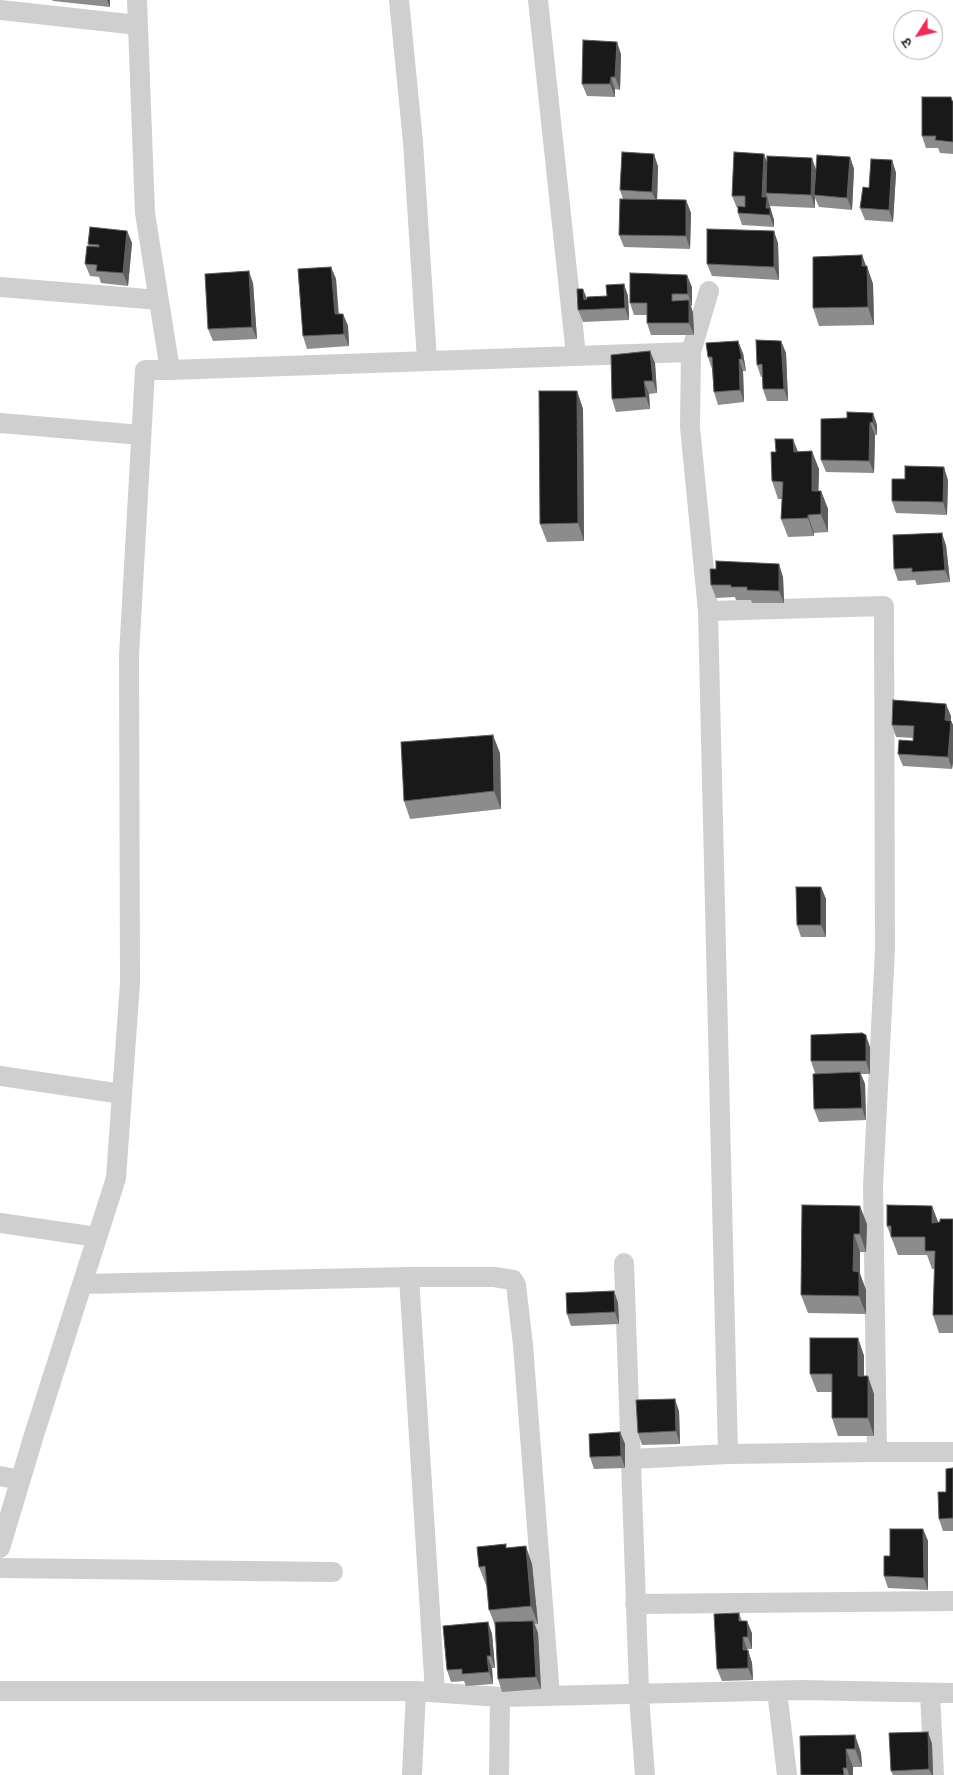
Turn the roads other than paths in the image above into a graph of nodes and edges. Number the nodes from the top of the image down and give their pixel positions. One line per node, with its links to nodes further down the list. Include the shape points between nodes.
1 (137, 0): 5 (street)
2 (399, 0): 11 (street, via 413,142)
3 (538, 0): 10 (street)
4 (0, 10): 5 (street)
5 (138, 25): 8 (street, via 145,213)
6 (0, 287): 8 (street)
7 (709, 291): 9 (street)
8 (159, 300): 12 (street)
9 (691, 352): 10 (street); 15 (street, via 690,427)
10 (576, 355): 11 (street)
11 (427, 360): 12 (street)
12 (170, 370): 14 (street, via 145,370)
13 (0, 423): 14 (street)
14 (141, 435): 17 (street, via 129,656 130,983)
15 (708, 610): 23 (street, via 884,606 884,949 873,1186); 25 (street)
16 (0, 1076): 17 (street)
17 (122, 1094): 19 (street, via 116,1178)
18 (0, 1223): 19 (street)
19 (97, 1237): 22 (street)
20 (624, 1263): 26 (street)
21 (409, 1277): 22 (street); 35 (street); 40 (street, via 494,1277 513,1280 516,1284 524,1345)
22 (82, 1284): 28 (street)
23 (877, 1452): 24 (street); 25 (street)
24 (953, 1452)
25 (728, 1454): 26 (street)
26 (631, 1459): 33 (street)
27 (0, 1476): 28 (street)
28 (20, 1480): 29 (street)
29 (0, 1548)
30 (0, 1568): 31 (street)
31 (333, 1572)
32 (953, 1601): 33 (street)
33 (635, 1604): 39 (street)
34 (0, 1691): 35 (street)
35 (426, 1691): 41 (street); 42 (street)
36 (777, 1691): 37 (street); 39 (street); 45 (street)
37 (930, 1693): 38 (street); 46 (street)
38 (953, 1693)
39 (637, 1694): 40 (street); 44 (street)
40 (550, 1696): 41 (street)
41 (500, 1697): 43 (street)
42 (412, 1775)
43 (499, 1775)
44 (645, 1775)
45 (787, 1775)
46 (934, 1775)

